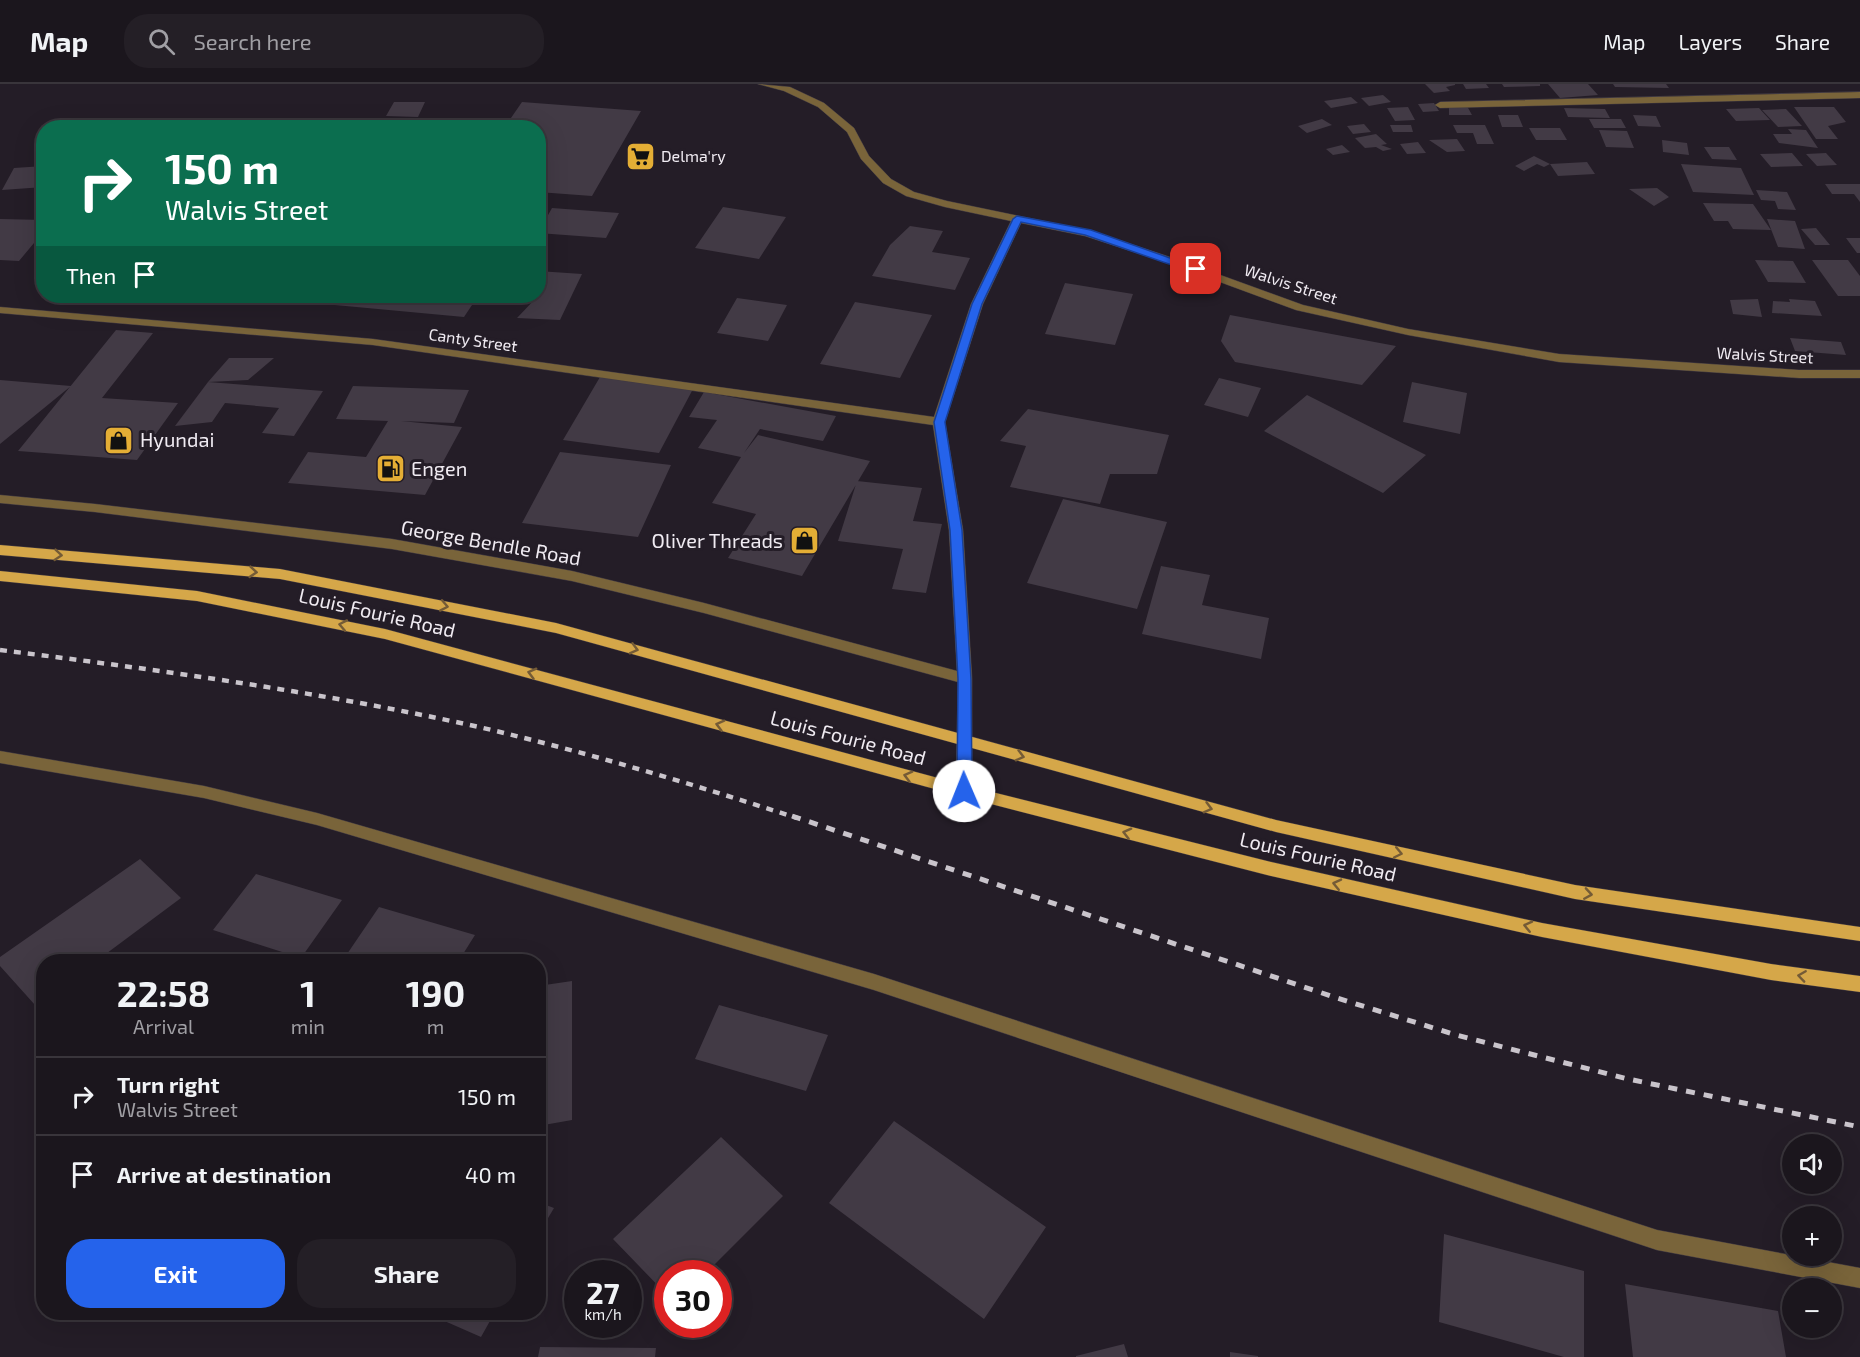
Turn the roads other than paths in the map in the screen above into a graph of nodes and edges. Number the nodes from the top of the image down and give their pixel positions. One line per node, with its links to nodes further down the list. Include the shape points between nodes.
1 (764, 84): 4 (street, Walvis Street, via 787,89 821,105 851,130 865,157 887,180 910,194)
2 (1860, 95): 3 (street)
3 (1440, 105)
4 (1017, 219): 6 (street, Walvis Street, via 1087,232 1300,308 1408,332 1560,358 1766,372); 7 (street, via 977,304)
5 (0, 310): 7 (street, Canty Street, via 373,342)
6 (1860, 374)
7 (939, 422): 11 (street, via 956,530)
8 (0, 499): 11 (street, George Bendle Road, via 392,544 561,574 704,608)
9 (0, 550): 12 (main road, Louis Fourie Road, one-way to 12, via 280,574 556,628)
10 (0, 576): 14 (main road, Louis Fourie Road, one-way to 10, via 385,633 197,596)
11 (965, 679): 12 (street)
12 (963, 740): 14 (street); 15 (main road, Louis Fourie Road, one-way to 15, via 1276,826 1575,892)
13 (0, 757): 17 (street, via 204,792 317,819 874,982 1657,1240)
14 (964, 791): 16 (main road, Louis Fourie Road, one-way to 14, via 1771,972 1542,930 1267,868)
15 (1860, 934)
16 (1860, 984)
17 (1860, 1278)

